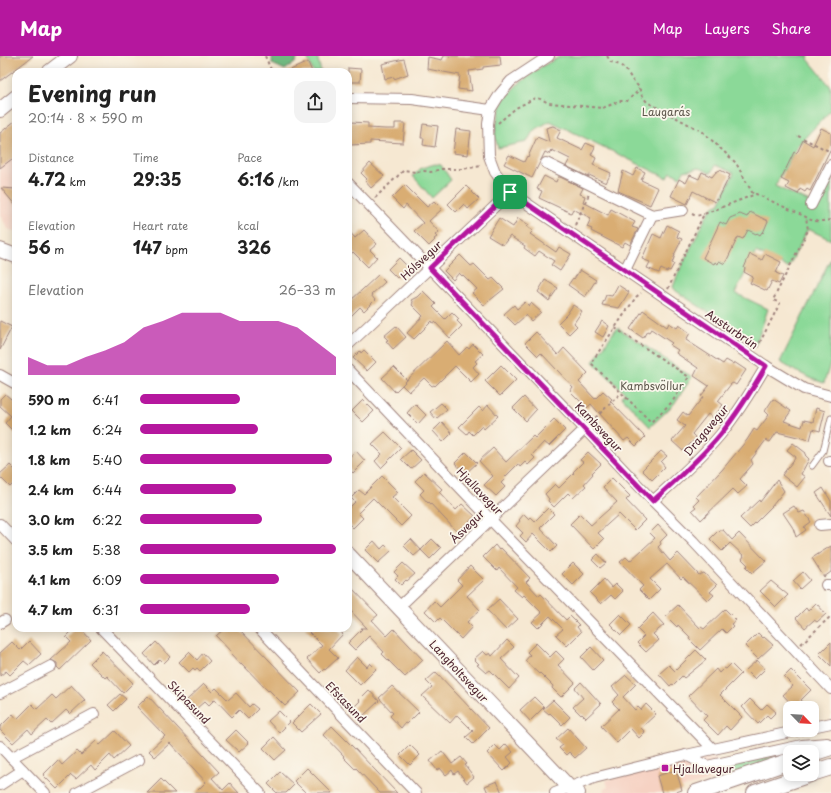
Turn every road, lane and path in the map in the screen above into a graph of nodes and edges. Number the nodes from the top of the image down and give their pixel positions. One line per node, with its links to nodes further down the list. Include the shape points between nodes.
1 (70, 56): 5 (street)
2 (265, 56): 6 (path)
3 (550, 56): 11 (street, via 511,81)
4 (607, 56): 7 (path, via 611,62 626,70)
5 (54, 68)
6 (270, 68)
7 (639, 87): 12 (path, via 627,101 619,101 602,108 550,103 535,98 516,108); 21 (path, via 647,102 703,132 720,147 736,163)
8 (352, 98): 11 (street, via 412,99)
9 (12, 100): 10 (street)
10 (0, 110)
11 (490, 110): 20 (street, Austurbrún, via 489,156 495,172)
12 (495, 125)
13 (798, 136): 14 (path)
14 (831, 152)
15 (546, 163): 18 (street)
16 (831, 165): 23 (street)
17 (483, 166): 22 (path, via 431,172 404,170)
18 (593, 186): 26 (street); 29 (path)
19 (352, 187): 22 (street, Kambsvegur)
20 (510, 192): 32 (street, Hólsvegur); 33 (street, Austurbrún)
21 (752, 194): 25 (path); 27 (path)
22 (368, 204): 32 (street, Kambsvegur)
23 (811, 205): 27 (path)
24 (683, 210): 25 (path, via 696,216); 26 (street)
25 (704, 214): 34 (path)
26 (652, 215): 33 (street)
27 (806, 217): 28 (path, via 817,222); 38 (path, via 808,230 772,300 780,303)
28 (831, 220)
29 (574, 226)
30 (0, 240): 31 (street)
31 (12, 251)
32 (430, 268): 37 (street, Hólsvegur); 46 (street, Kambsvegur)
33 (624, 270): 39 (street, Austurbrún)
34 (667, 290)
35 (641, 293): 36 (path)
36 (615, 328): 43 (path, via 591,363); 43 (path, via 689,377 672,402 651,422)
37 (352, 341)
38 (757, 349)
39 (766, 366): 44 (street, Austurbrún, via 804,389); 48 (street, Dragavegur, via 743,404 720,434 687,470)
40 (352, 374): 49 (street, Hjallavegur)
41 (0, 375): 42 (street)
42 (12, 382)
43 (621, 393): 46 (path)
44 (831, 396)
45 (831, 418): 47 (lane, via 823,451)
46 (585, 429): 48 (street, Kambsvegur); 49 (street, Ásvegur)
47 (812, 466)
48 (653, 501): 59 (street, Kambsvegur, via 694,541)
49 (491, 520): 55 (street, Ásvegur); 70 (street, Hjallavegur)
50 (0, 524): 53 (street)
51 (831, 524): 52 (street)
52 (820, 525)
53 (12, 537)
54 (352, 558): 55 (street, Langholtsvegur)
55 (399, 607): 81 (street, Langholtsvegur)
56 (831, 616): 59 (path)
57 (105, 632): 84 (street, Skipasund)
58 (263, 632): 85 (street, Efstasund)
59 (795, 650): 61 (street, Kambsvegur)
60 (51, 666): 62 (street)
61 (831, 689)
62 (0, 693)
63 (94, 714): 73 (street)
64 (831, 723): 65 (street)
65 (819, 726)
66 (783, 734): 70 (street)
67 (831, 743): 72 (street, via 802,745 708,766)
68 (0, 746): 73 (street)
69 (831, 747): 71 (main road)
70 (713, 749): 72 (street)
71 (819, 751)
72 (686, 755): 81 (street, via 594,778)
73 (11, 758): 77 (street)
74 (139, 760): 83 (street)
75 (783, 763): 87 (main road)
76 (831, 767): 78 (main road)
77 (23, 770): 80 (street); 82 (street)
78 (819, 771)
79 (790, 781): 88 (main road)
80 (0, 785)
81 (571, 790): 86 (street)
82 (45, 793)
83 (77, 793)
84 (260, 793)
85 (416, 793)
86 (555, 793)
87 (696, 793)
88 (755, 793)

